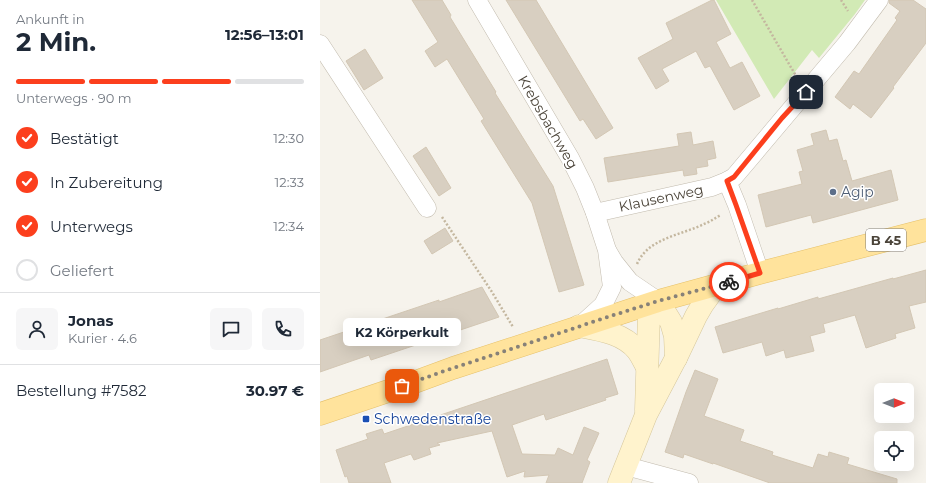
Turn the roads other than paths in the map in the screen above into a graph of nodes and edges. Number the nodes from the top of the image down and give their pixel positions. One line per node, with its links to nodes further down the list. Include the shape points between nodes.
1 (477, 0): 6 (street, Krebsbachweg, via 570,158)
2 (880, 0): 4 (street, Klausenweg, via 806,92 734,177)
3 (320, 44): 5 (street)
4 (727, 181): 6 (street, Klausenweg, via 712,187); 9 (street)
5 (427, 208)
6 (595, 213): 8 (street, Krebsbachweg)
7 (926, 230): 9 (main road, B 45)
8 (607, 250): 11 (street, Krebsbachweg, via 630,282); 12 (street, Krebsbachweg, via 612,287 603,306)
9 (760, 273): 10 (main road, B 45)
10 (716, 286): 11 (main road, B 45); 13 (street, via 696,316)
11 (658, 301): 12 (main road, B 45); 13 (street, via 671,322); 14 (street, via 649,314)
12 (579, 326): 14 (street, via 620,336 638,350); 15 (main road, B 45)
13 (676, 358): 16 (street)
14 (647, 367): 16 (street)
15 (320, 414)
16 (646, 415): 17 (street)
17 (623, 474): 18 (street)
18 (689, 483)

